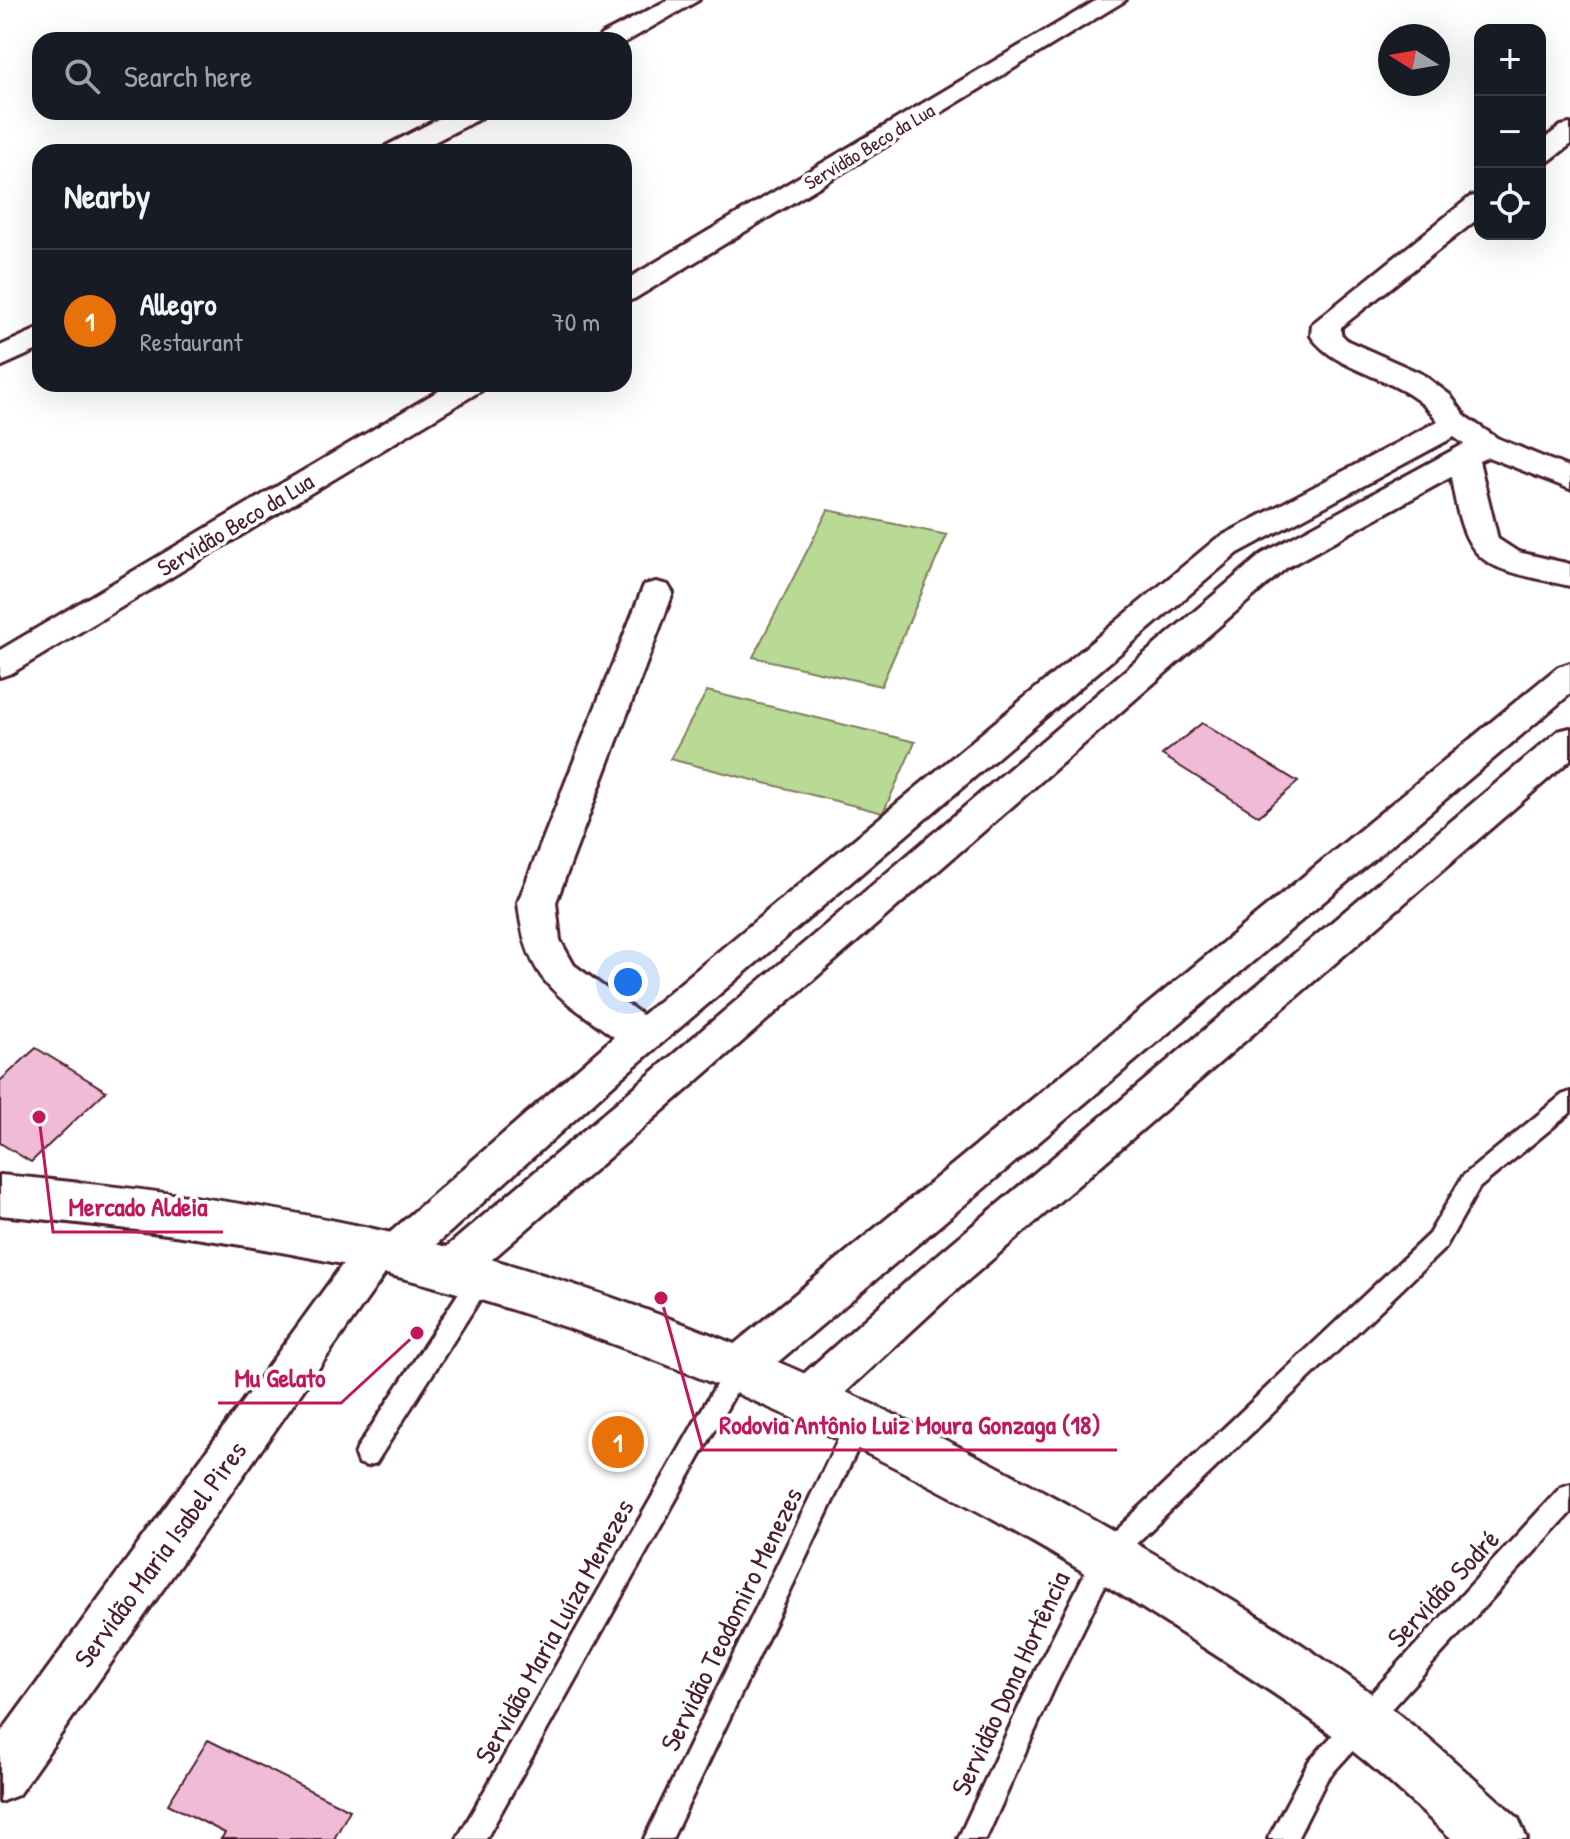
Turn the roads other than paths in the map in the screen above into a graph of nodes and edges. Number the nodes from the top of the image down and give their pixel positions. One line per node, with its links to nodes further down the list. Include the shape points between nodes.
1 (687, 0): 3 (street)
2 (1114, 0): 9 (street, Servidão Beco da Lua)
3 (625, 32)
4 (457, 120): 6 (street)
5 (1570, 132): 7 (street)
6 (410, 144)
7 (1546, 150)
8 (1474, 208): 13 (street, via 1327,324 1326,336 1338,347 1411,380 1439,401)
9 (632, 288)
10 (32, 341): 11 (street)
11 (0, 358)
12 (458, 392): 17 (street, Servidão Beco da Lua)
13 (1468, 442): 14 (street); 15 (street, via 1480,539 1496,554 1518,563); 20 (street, Servidão Maria Isabel Pires, via 1227,546); 24 (street, via 1274,561 647,1097)
14 (1570, 479)
15 (1570, 575)
16 (656, 593): 20 (street, via 537,902 541,940 560,976)
17 (0, 665)
18 (1570, 675): 25 (street)
19 (1570, 740): 26 (street, via 941,1278)
20 (643, 1037): 23 (street, Servidão Maria Isabel Pires)
21 (1570, 1101): 30 (lane, Servidão Dona Hortência, via 1471,1182 1437,1241)
22 (0, 1195): 23 (main road, via 168,1214)
23 (386, 1253): 24 (main road); 32 (street, Servidão Maria Isabel Pires)
24 (466, 1274): 25 (main road, via 644,1332); 28 (lane)
25 (737, 1369): 26 (main road); 33 (lane, Servidão Maria Luíza Menezes)
26 (805, 1401): 27 (main road)
27 (857, 1425): 30 (main road); 34 (lane, Servidão Teodomiro Menezes)
28 (367, 1455)
29 (1570, 1495): 31 (lane, Servidão Sodré)
30 (1107, 1555): 31 (main road); 35 (lane, Servidão Dona Hortência)
31 (1361, 1721): 36 (lane, Servidão Sodré, via 1318,1770); 37 (main road)
32 (0, 1777)
33 (471, 1839)
34 (658, 1839)
35 (972, 1839)
36 (1282, 1839)
37 (1497, 1839)

